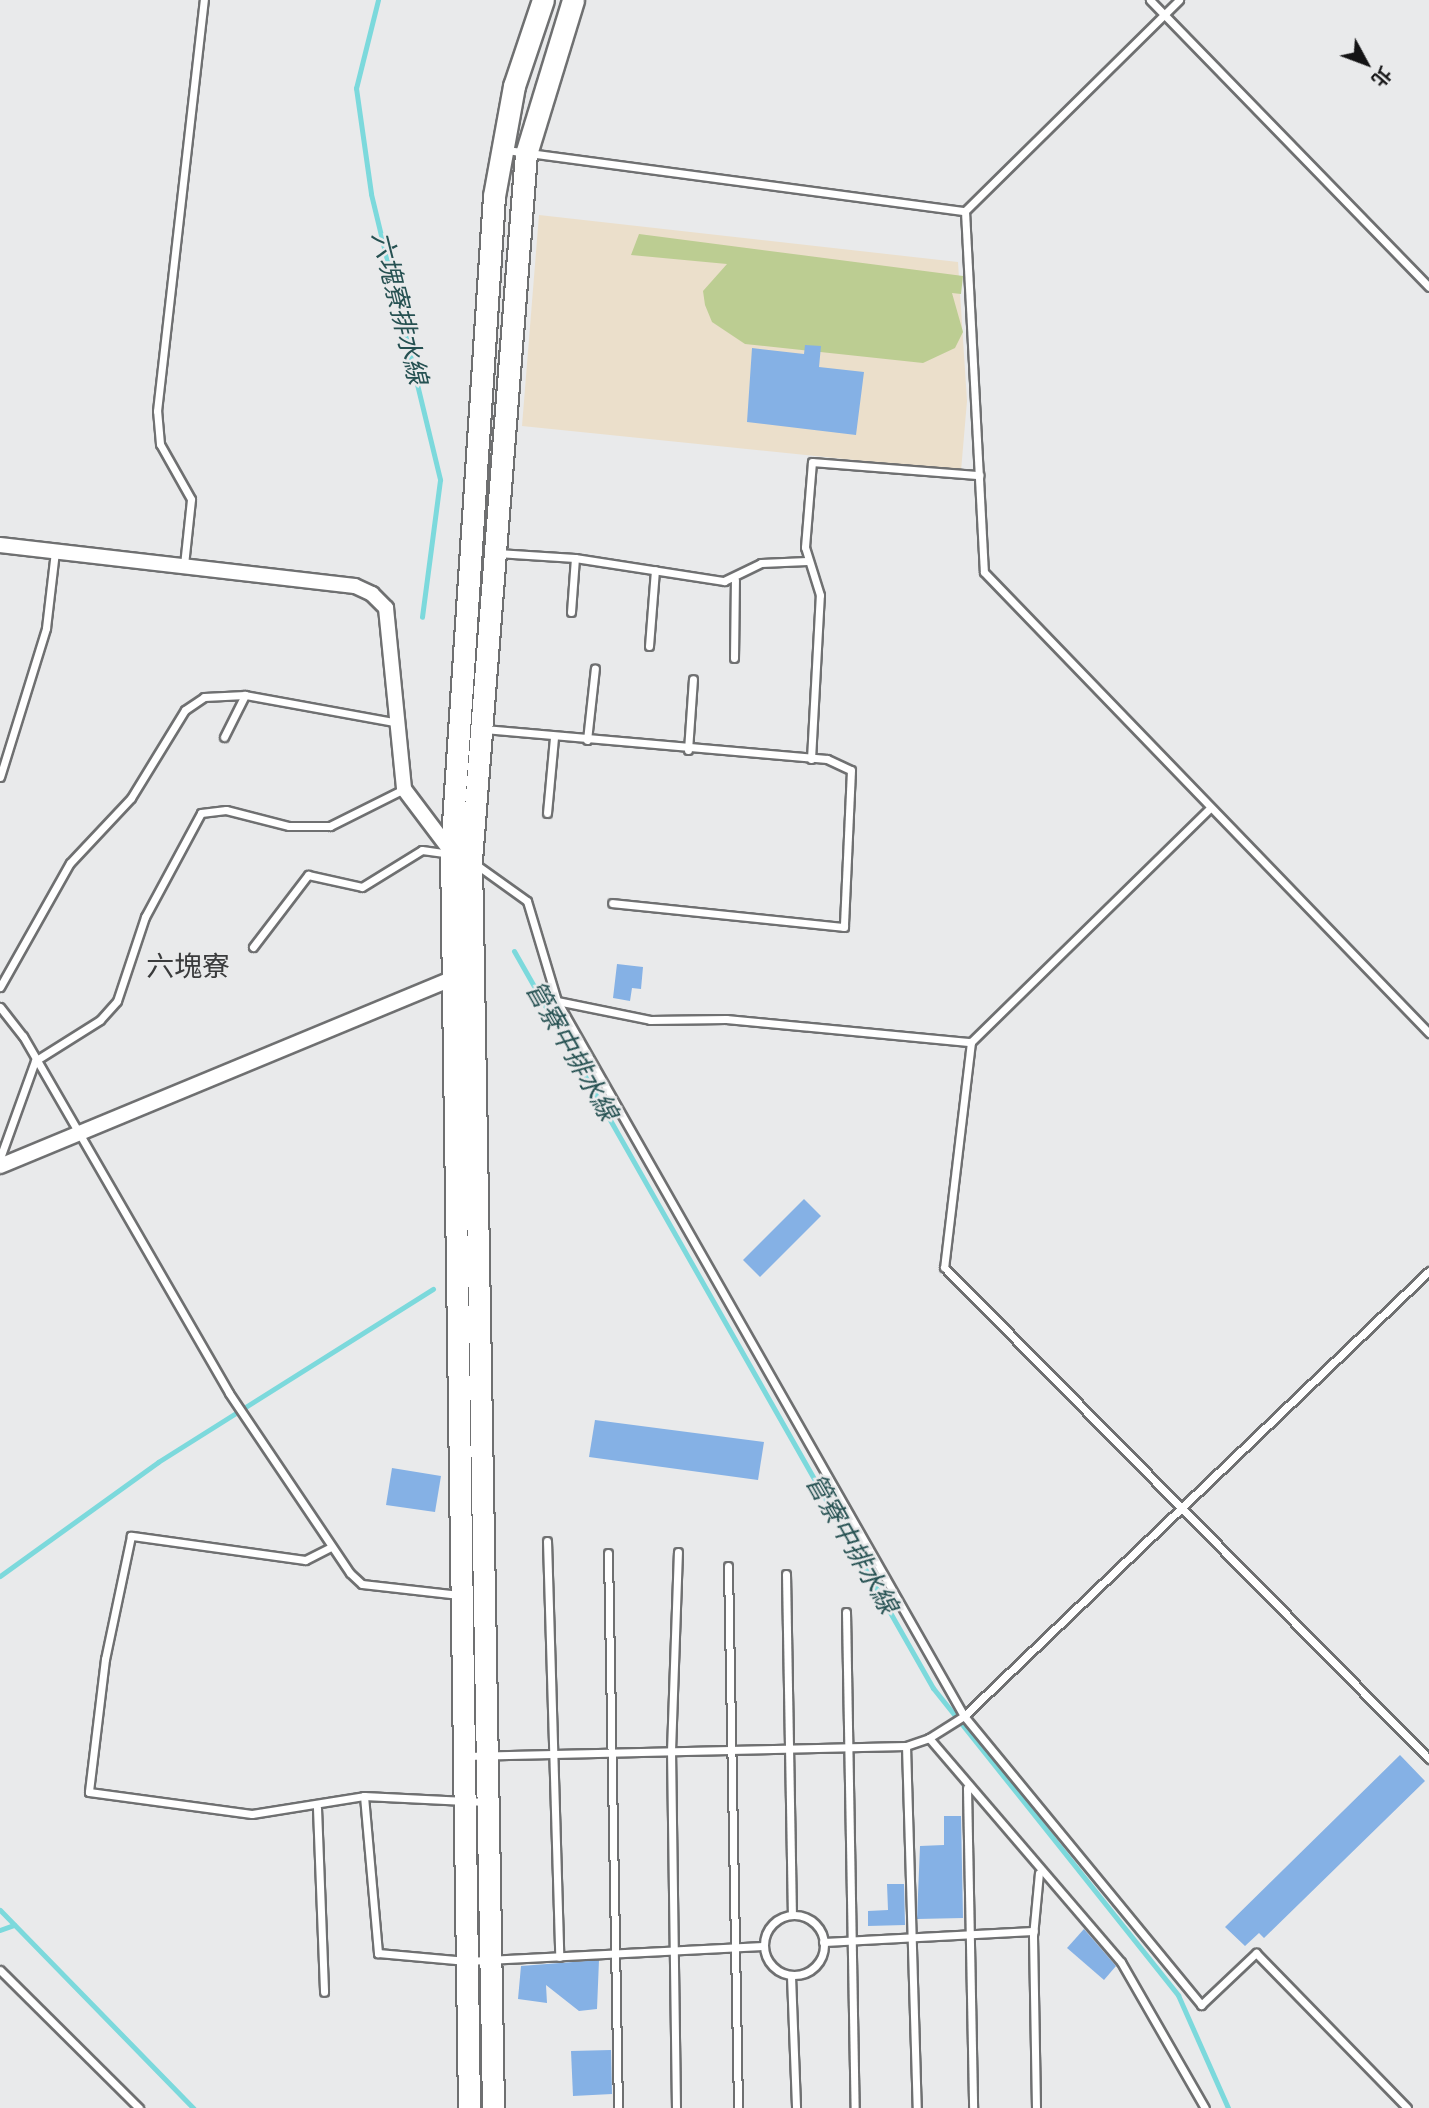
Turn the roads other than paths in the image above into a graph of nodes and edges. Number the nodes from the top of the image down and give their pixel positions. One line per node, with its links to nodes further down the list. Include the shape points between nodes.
1 (204, 0): 17 (lane, via 157,411 160,444 191,499)
2 (543, 0): 7 (main road, via 514,86)
3 (573, 0): 8 (main road)
4 (1150, 0): 6 (lane)
5 (1179, 0): 6 (lane)
6 (1165, 14): 9 (lane); 10 (lane)
7 (502, 150): 8 (lane); 37 (main road, via 479,400)
8 (526, 154): 9 (lane); 14 (main road)
9 (965, 211): 11 (lane)
10 (1429, 287)
11 (979, 475): 16 (lane, via 815,458); 35 (lane, via 984,572)
12 (0, 545): 13 (street)
13 (55, 551): 17 (street); 33 (lane, via 46,628)
14 (493, 553): 15 (lane); 27 (main road)
15 (575, 558): 18 (lane); 20 (lane)
16 (807, 561): 19 (lane, via 761,563); 32 (lane, via 820,595)
17 (184, 565): 26 (street, via 355,586 372,594 386,608)
18 (655, 570): 19 (lane); 21 (lane)
19 (735, 580): 22 (lane)
20 (571, 612)
21 (649, 646)
22 (734, 658)
23 (595, 668): 30 (lane)
24 (693, 679): 31 (lane)
25 (245, 695): 26 (lane); 28 (lane); 41 (lane, via 204,697 185,710 153,770 70,863)
26 (394, 722): 34 (street)
27 (480, 728): 29 (lane); 37 (main road)
28 (224, 737)
29 (554, 737): 30 (lane); 36 (lane)
30 (587, 740): 31 (lane)
31 (688, 750): 32 (lane)
32 (811, 759): 38 (lane, via 843,764 855,782 844,927)
33 (0, 777)
34 (404, 789): 37 (street); 46 (lane, via 330,826 289,825 226,810 201,813 145,917 117,1001 100,1020)
35 (1209, 808): 44 (lane); 45 (lane)
36 (547, 813)
37 (461, 857): 39 (lane, via 422,850 362,887 308,875); 40 (main road); 42 (lane, via 527,901); 58 (main road)
38 (612, 903)
39 (253, 947)
40 (449, 980): 47 (street); 59 (main road)
41 (0, 987)
42 (557, 1001): 45 (lane, via 650,1020 726,1019); 61 (lane)
43 (0, 1007): 46 (lane)
44 (1429, 1033)
45 (971, 1042): 51 (lane, via 944,1267)
46 (35, 1061): 47 (lane); 48 (lane)
47 (75, 1133): 49 (street); 53 (lane, via 236,1405)
48 (0, 1158)
49 (0, 1166)
50 (1429, 1271): 51 (lane)
51 (1184, 1507): 61 (lane); 72 (lane)
52 (547, 1541): 68 (lane)
53 (331, 1547): 59 (lane, via 362,1584); 77 (lane, via 305,1560 131,1536 105,1659 89,1792 252,1814)
54 (678, 1552): 67 (lane)
55 (608, 1553): 69 (lane)
56 (728, 1566): 66 (lane)
57 (786, 1574): 64 (lane)
58 (485, 1593): 59 (lane); 70 (main road)
59 (462, 1595): 71 (main road)
60 (846, 1612): 63 (lane)
61 (964, 1716): 62 (lane); 107 (lane, via 1201,2004 1256,1953)
62 (929, 1738): 65 (lane); 73 (lane)
63 (848, 1745): 64 (lane); 65 (lane); 83 (lane)
64 (789, 1746): 66 (lane); 79 (lane)
65 (906, 1746): 82 (lane)
66 (732, 1750): 67 (lane); 86 (lane)
67 (671, 1751): 69 (lane); 87 (lane)
68 (554, 1752): 69 (lane); 70 (lane); 89 (lane)
69 (612, 1752): 88 (lane)
70 (487, 1755): 71 (lane); 75 (main road)
71 (464, 1756): 76 (main road)
72 (1429, 1759)
73 (967, 1788): 78 (lane); 81 (lane)
74 (364, 1796): 76 (lane); 77 (lane); 91 (lane, via 378,1953)
75 (488, 1802): 76 (lane); 90 (main road)
76 (464, 1804): 91 (main road)
77 (317, 1808): 94 (lane)
78 (1039, 1873): 80 (lane); 106 (lane, via 1121,1962)
79 (792, 1914): 84 (lane, via 817,1924); 85 (lane, via 766,1930)
80 (1034, 1931): 81 (lane); 105 (lane)
81 (969, 1936): 82 (lane); 104 (lane)
82 (914, 1940): 83 (lane); 103 (lane)
83 (853, 1941): 84 (lane); 102 (lane)
84 (823, 1942): 93 (lane, via 814,1966)
85 (763, 1946): 86 (lane); 93 (lane, via 769,1963)
86 (736, 1948): 87 (lane); 100 (lane)
87 (675, 1951): 88 (lane); 99 (lane)
88 (616, 1954): 89 (lane); 98 (lane)
89 (559, 1957): 90 (lane)
90 (490, 1959): 91 (lane); 97 (main road)
91 (467, 1961): 96 (main road)
92 (0, 1970): 95 (lane)
93 (791, 1976): 101 (lane)
94 (324, 1992)
95 (139, 2108)
96 (470, 2108)
97 (493, 2108)
98 (618, 2108)
99 (676, 2108)
100 (738, 2108)
101 (796, 2108)
102 (855, 2108)
103 (917, 2108)
104 (973, 2108)
105 (1036, 2108)
106 (1205, 2108)
107 (1407, 2108)

